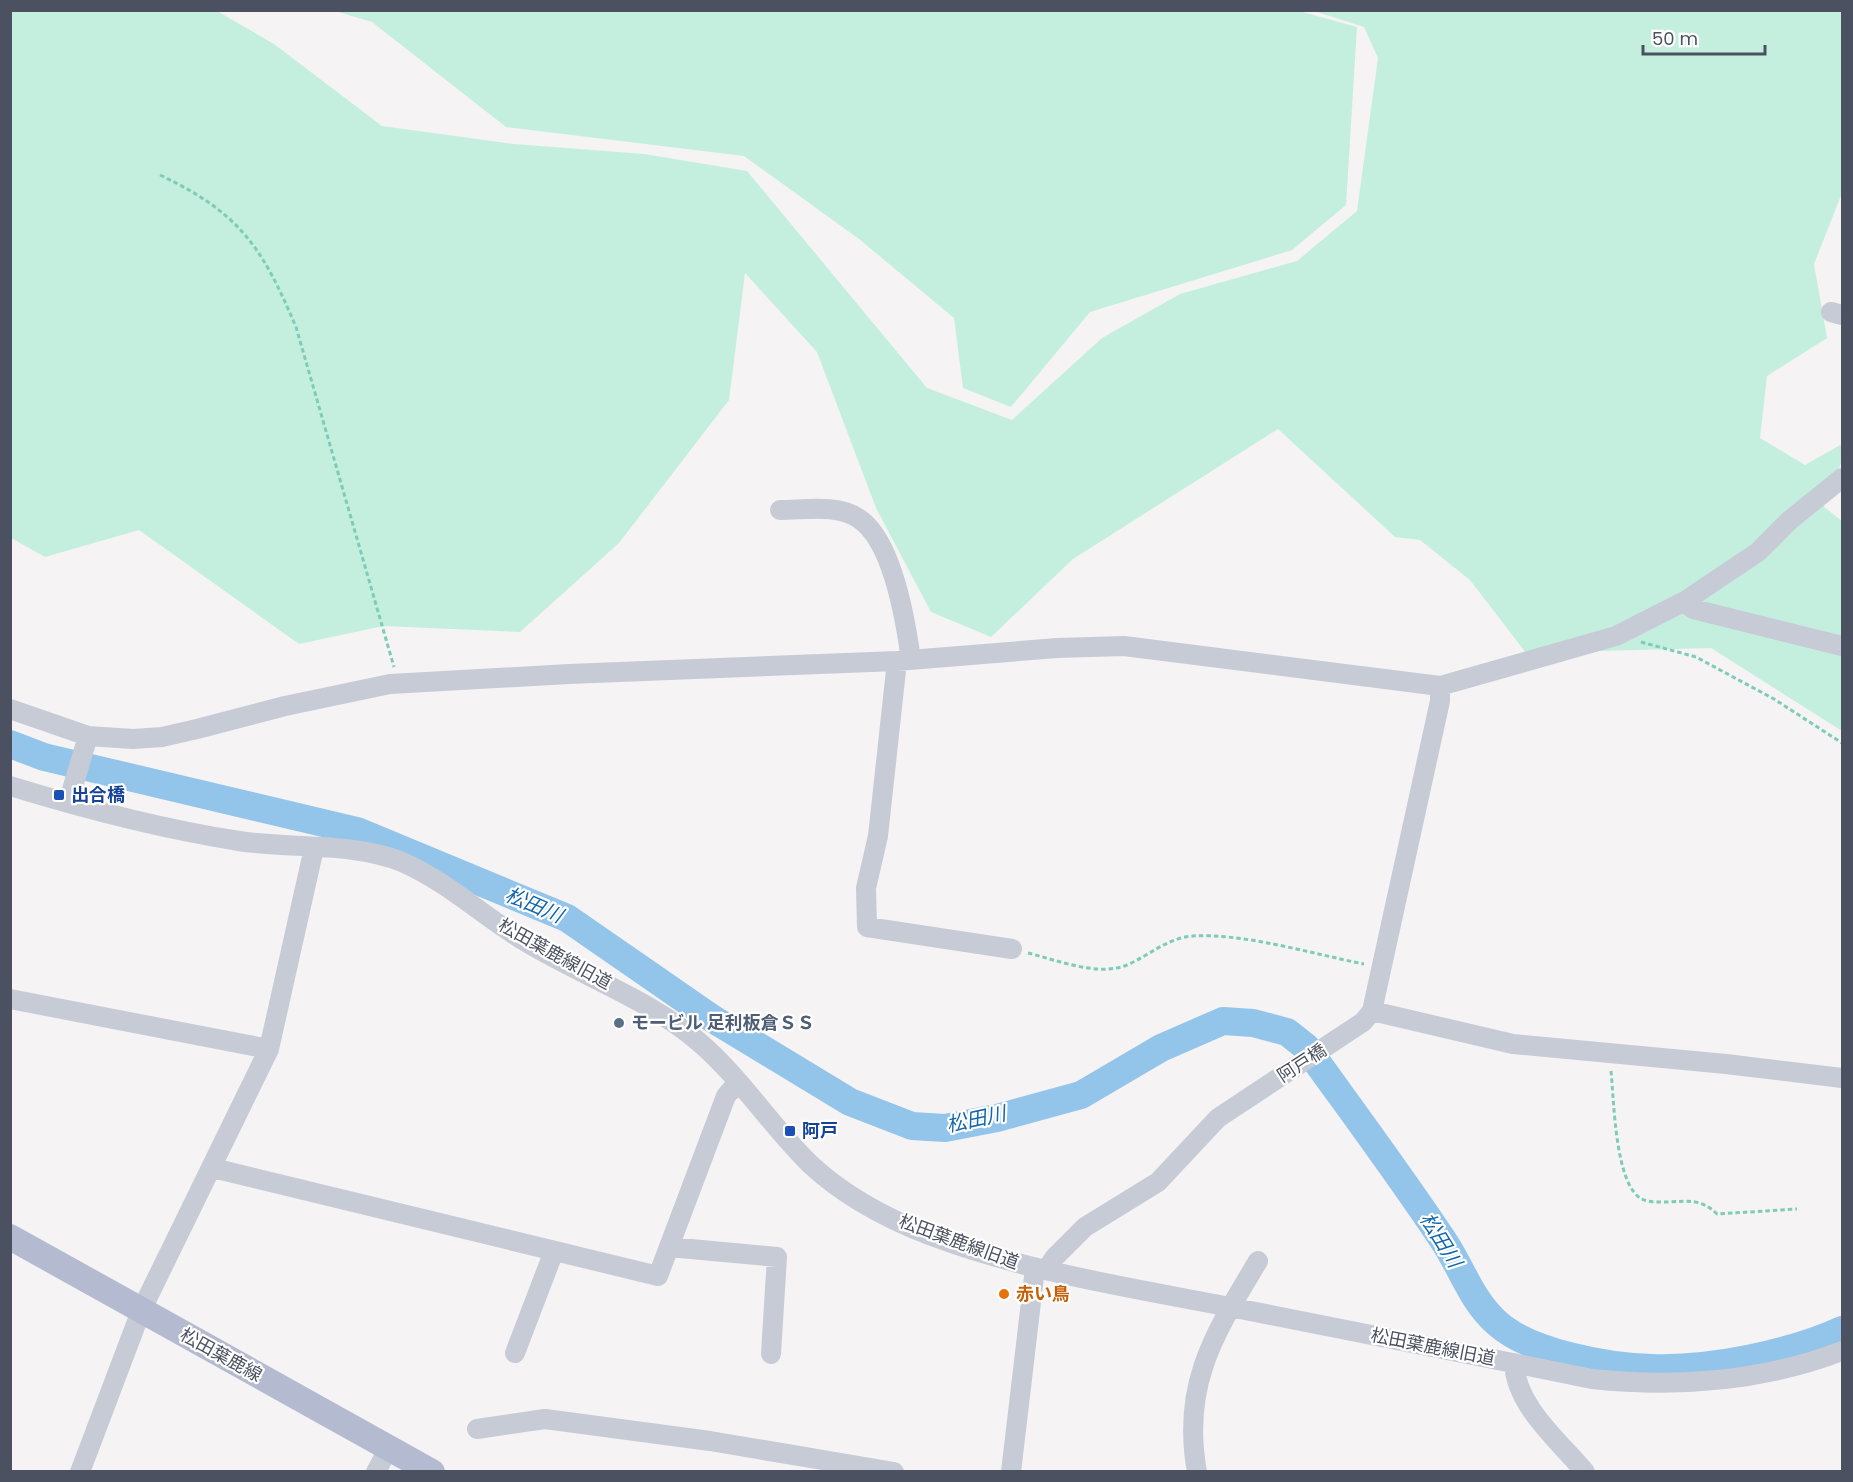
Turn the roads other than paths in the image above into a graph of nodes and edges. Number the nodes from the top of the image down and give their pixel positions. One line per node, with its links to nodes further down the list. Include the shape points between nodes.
1 (1842, 478): 3 (street, via 1758,552)
2 (780, 510): 5 (street, via 828,509 858,518 866,525 899,593)
3 (1685, 601): 4 (street, via 1693,609); 6 (street, via 1616,636)
4 (1842, 646)
5 (904, 661): 6 (street, via 1124,646); 8 (street, via 398,683 336,694 162,737); 12 (street, via 878,836 866,888 867,927)
6 (1440, 686): 14 (street, via 1440,701)
7 (10, 709): 8 (street)
8 (86, 741): 10 (street)
9 (10, 786): 10 (street, 松田葉鹿線旧道)
10 (70, 798): 11 (street, 松田葉鹿線旧道, via 238,841)
11 (314, 849): 15 (street); 17 (street, 松田葉鹿線旧道, via 400,861 441,883 526,942 672,1020)
12 (1012, 950)
13 (10, 999): 15 (street)
14 (1372, 1011): 16 (street, via 1513,1044); 23 (street, 阿戸橋, via 1363,1022 1218,1118 1158,1182 1085,1227)
15 (268, 1049): 18 (street)
16 (1842, 1078)
17 (738, 1082): 20 (street, via 726,1096); 23 (street, 松田葉鹿線旧道, via 809,1163 866,1204 928,1234)
18 (213, 1168): 21 (street); 25 (street)
19 (10, 1237): 25 (main road, 松田葉鹿線)
20 (669, 1247): 21 (street, via 658,1276); 28 (street, via 777,1257)
21 (554, 1251): 27 (street)
22 (1258, 1261): 24 (street)
23 (1040, 1269): 24 (street, 松田葉鹿線旧道); 36 (street)
24 (1230, 1307): 29 (street, 松田葉鹿線旧道); 37 (street, via 1203,1365 1193,1404)
25 (141, 1311): 31 (main road, 松田葉鹿線); 32 (street)
26 (1842, 1352): 29 (street, 松田葉鹿線旧道, via 1755,1376 1678,1384 1592,1380)
27 (514, 1353)
28 (771, 1354)
29 (1514, 1363): 38 (street, via 1515,1378 1526,1403)
30 (477, 1429): 35 (street, via 545,1419 710,1441)
31 (389, 1448): 33 (street); 34 (main road, 松田葉鹿線)
32 (80, 1472)
33 (376, 1472)
34 (432, 1472)
35 (894, 1472)
36 (1011, 1472)
37 (1197, 1472)
38 (1585, 1472)

